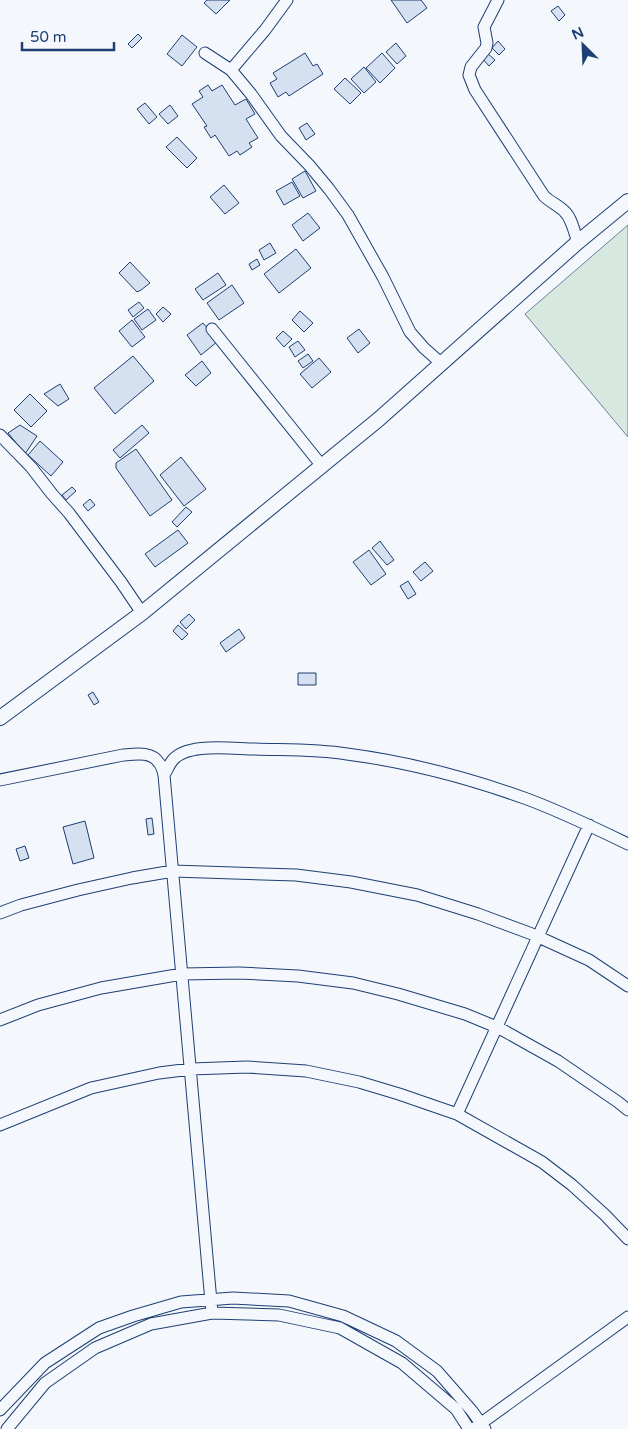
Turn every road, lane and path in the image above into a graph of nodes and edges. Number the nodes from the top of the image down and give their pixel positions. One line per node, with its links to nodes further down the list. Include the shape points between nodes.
1 (287, 0): 4 (street)
2 (498, 0): 6 (street, via 484,27 486,48 471,67 469,76 544,196 565,211)
3 (204, 53): 4 (street)
4 (231, 70): 8 (street, via 281,136 314,171 348,215 410,332)
5 (628, 201): 6 (street)
6 (578, 242): 8 (street)
7 (212, 329): 10 (street)
8 (442, 364): 10 (street)
9 (0, 435): 11 (street, via 69,513)
10 (322, 466): 11 (street)
11 (142, 613): 12 (street)
12 (0, 718)
13 (164, 775): 14 (street, via 159,762 152,756 123,754); 15 (street, via 172,760 200,748 346,754 415,766 468,780); 17 (street)
14 (0, 780)
15 (589, 825): 16 (street); 24 (street)
16 (628, 844)
17 (173, 871): 18 (street, via 78,890); 19 (street); 20 (street, via 296,875 417,895 532,934 589,960)
18 (0, 912)
19 (182, 974): 21 (street, via 101,988 38,1005); 22 (street); 23 (street, via 239,972 353,983 465,1014 499,1028 558,1061)
20 (628, 986)
21 (0, 1020)
22 (191, 1069): 24 (street, via 247,1067 306,1071 359,1082); 25 (street, via 91,1088); 27 (street)
23 (628, 1110)
24 (457, 1114): 26 (street, via 542,1162 605,1215)
25 (0, 1125)
26 (628, 1239)
27 (212, 1299): 28 (street); 30 (street, via 181,1302 99,1328 45,1363); 31 (street, via 289,1301 343,1316 396,1341 438,1371)
28 (212, 1313): 31 (street, via 279,1315 340,1328 402,1363); 32 (street, via 151,1324 95,1348 45,1384)
29 (628, 1317): 31 (street)
30 (0, 1410)
31 (477, 1428)
32 (7, 1429)

